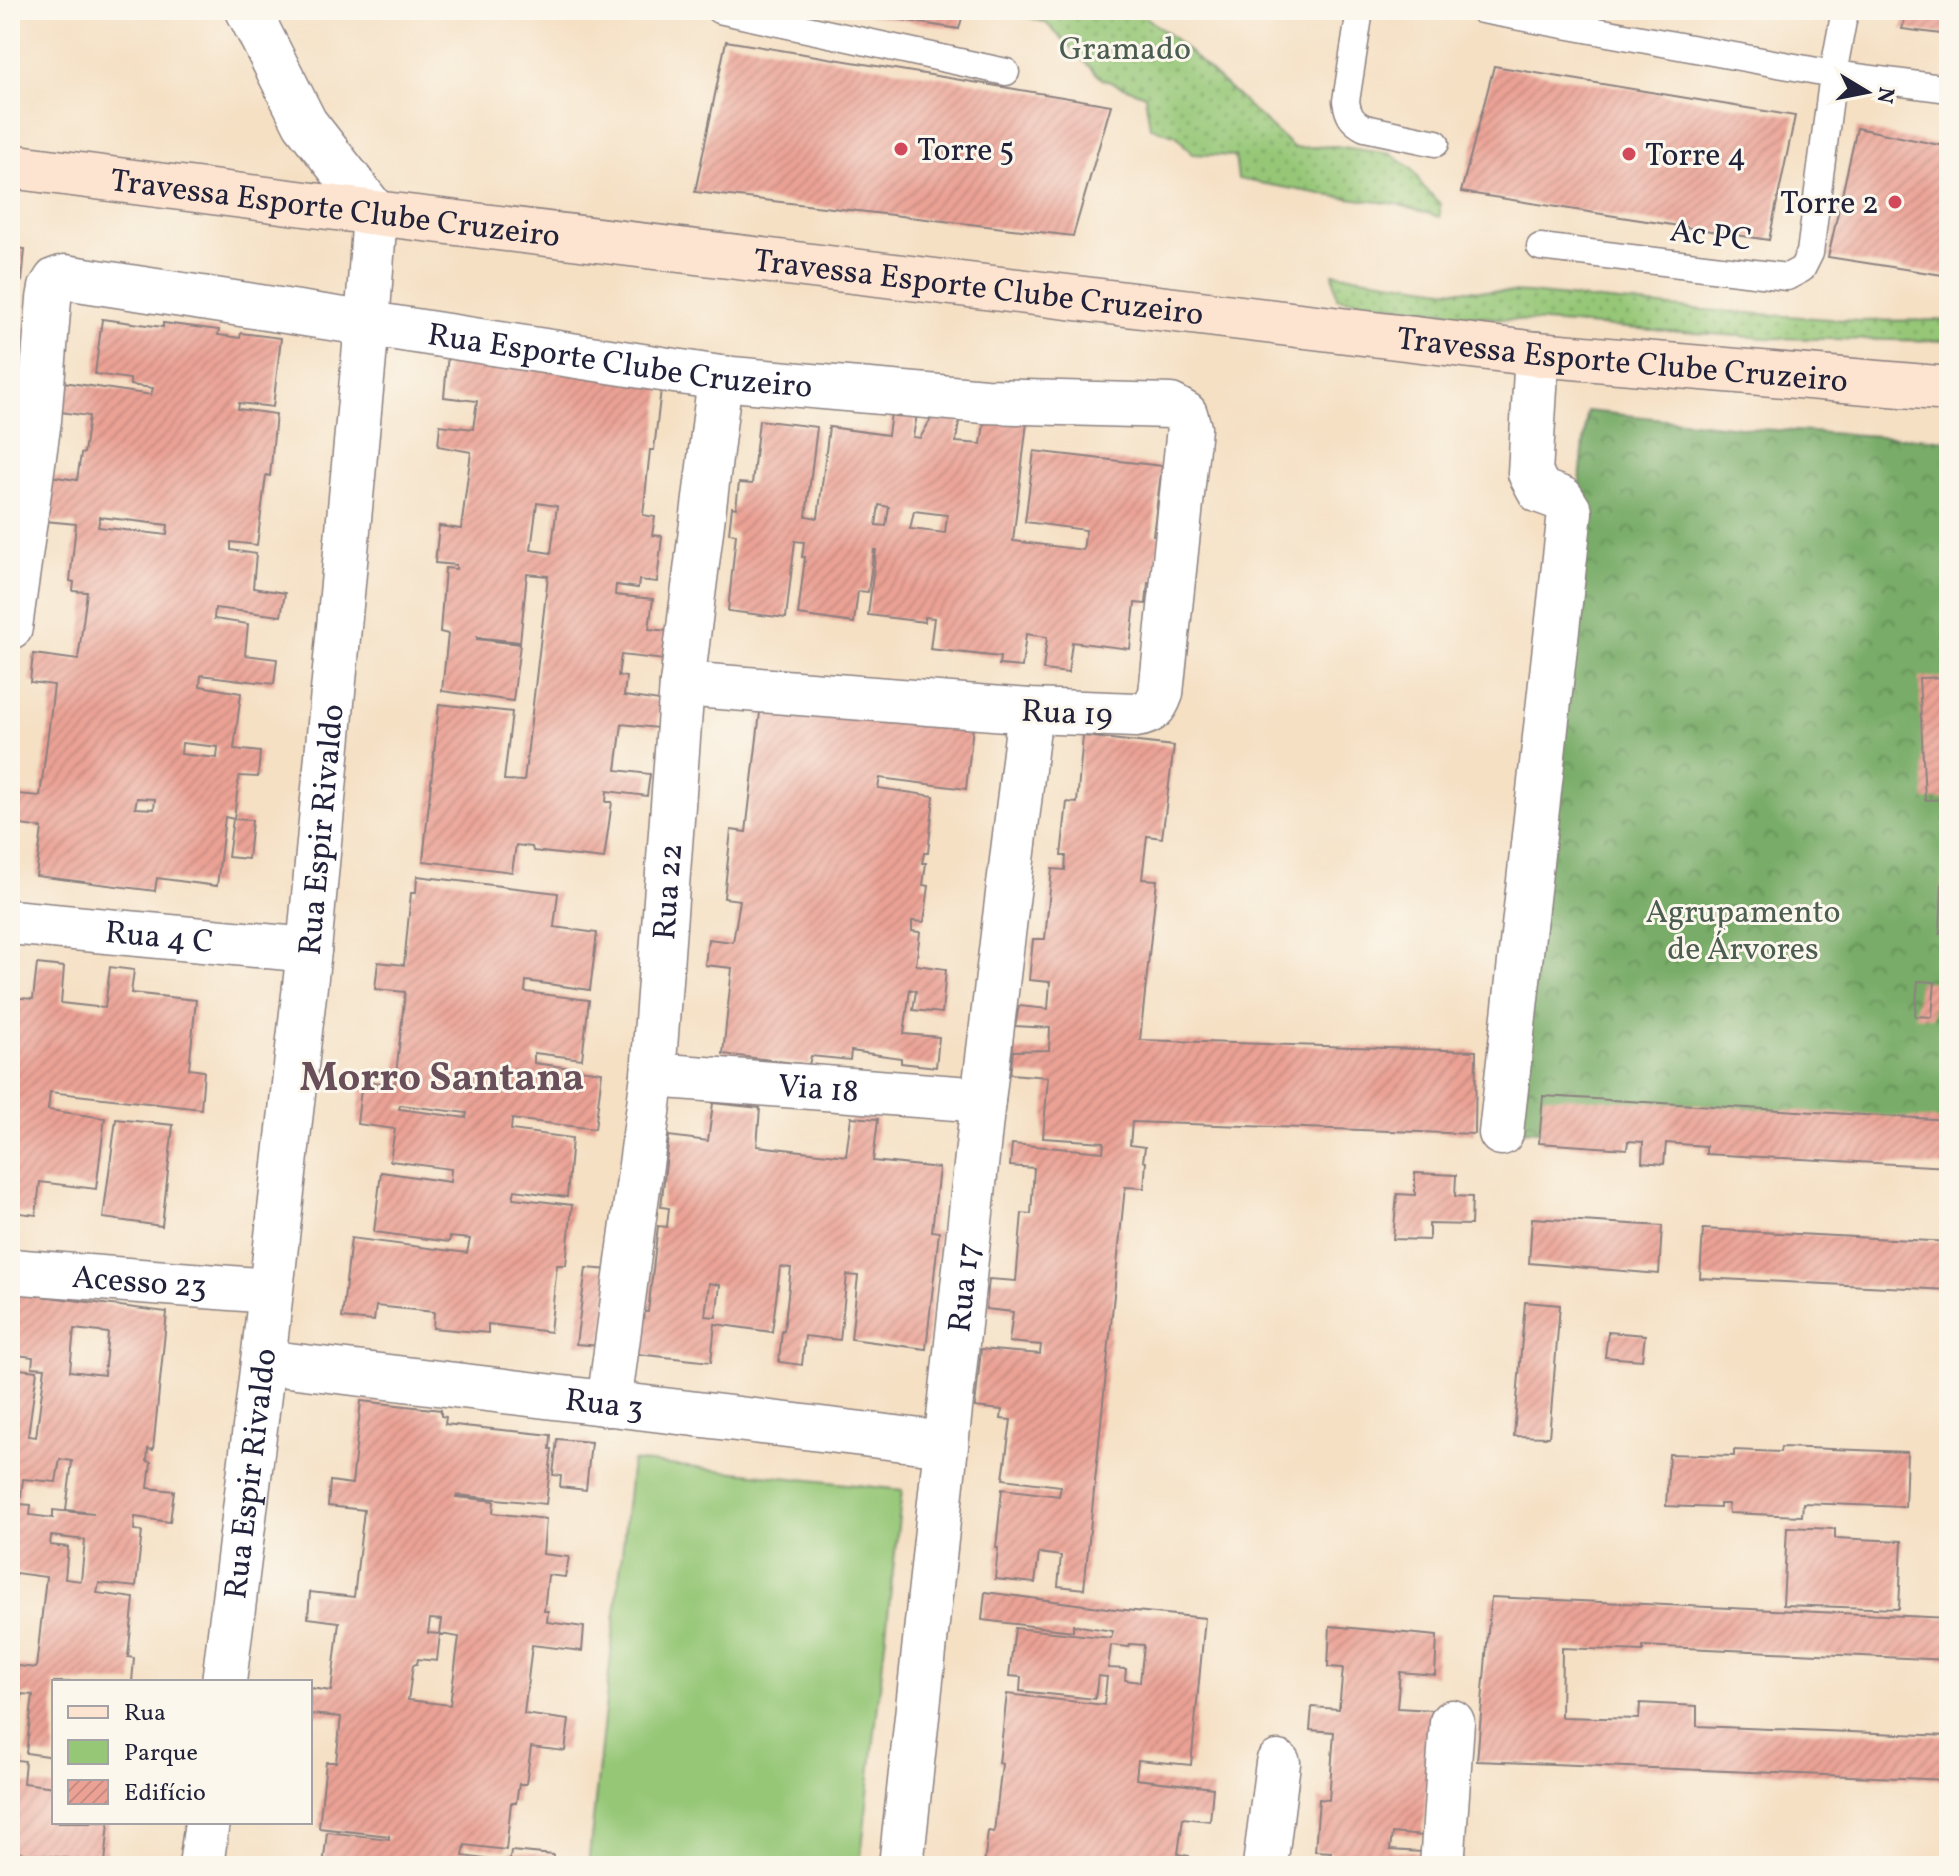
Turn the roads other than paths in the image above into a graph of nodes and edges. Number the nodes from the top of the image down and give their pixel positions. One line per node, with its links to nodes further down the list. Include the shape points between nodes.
1 (248, 10): 11 (street, via 305,123)
2 (719, 10): 6 (lane)
3 (1360, 10): 9 (lane, via 1347,113 1365,128)
4 (1482, 10): 7 (lane)
5 (1845, 10): 7 (lane, Ac PC)
6 (1006, 72)
7 (1833, 74): 8 (lane); 12 (lane, Ac PC, via 1810,253 1802,269 1787,277)
8 (1949, 89)
9 (1436, 143)
10 (10, 166): 11 (street, Travessa Esporte Clube Cruzeiro)
11 (375, 213): 13 (street, Rua Espir Rivaldo); 14 (street, Travessa Esporte Clube Cruzeiro)
12 (1540, 247)
13 (367, 325): 15 (street, Rua Esporte Clube Cruzeiro); 18 (street, Rua Esporte Clube Cruzeiro, via 65,277 51,288); 23 (street, Rua Espir Rivaldo)
14 (1537, 354): 16 (street, Travessa Esporte Clube Cruzeiro); 26 (street, via 1530,473 1540,491 1562,499 1570,512)
15 (720, 378): 17 (street, Rua Esporte Clube Cruzeiro, via 985,401 1171,406); 20 (street, Rua 22)
16 (1949, 389)
17 (1185, 414): 21 (street, Rua 19, via 1189,428 1157,705 1136,715)
18 (24, 418): 19 (street)
19 (10, 627)
20 (682, 684): 21 (street, Rua 19); 24 (street, Rua 22)
21 (1030, 711): 25 (street, Rua 17)
22 (10, 922): 23 (street, Rua 4 C)
23 (309, 950): 28 (street, Rua Espir Rivaldo)
24 (653, 1075): 25 (street, Via 18); 30 (street, Rua 22)
25 (983, 1100): 31 (street, Rua 17)
26 (1501, 1133)
27 (10, 1271): 28 (street, Acesso 23)
28 (270, 1291): 29 (street, Rua Espir Rivaldo)
29 (263, 1362): 30 (street, Rua 3); 32 (street, Rua Espir Rivaldo)
30 (609, 1404): 31 (street, Rua 3)
31 (946, 1444): 37 (street, Rua 17)
32 (224, 1680)
33 (1452, 1722): 39 (street)
34 (1278, 1763): 38 (street)
35 (207, 1824): 36 (street)
36 (201, 1866)
37 (901, 1866)
38 (1265, 1866)
39 (1442, 1866)

